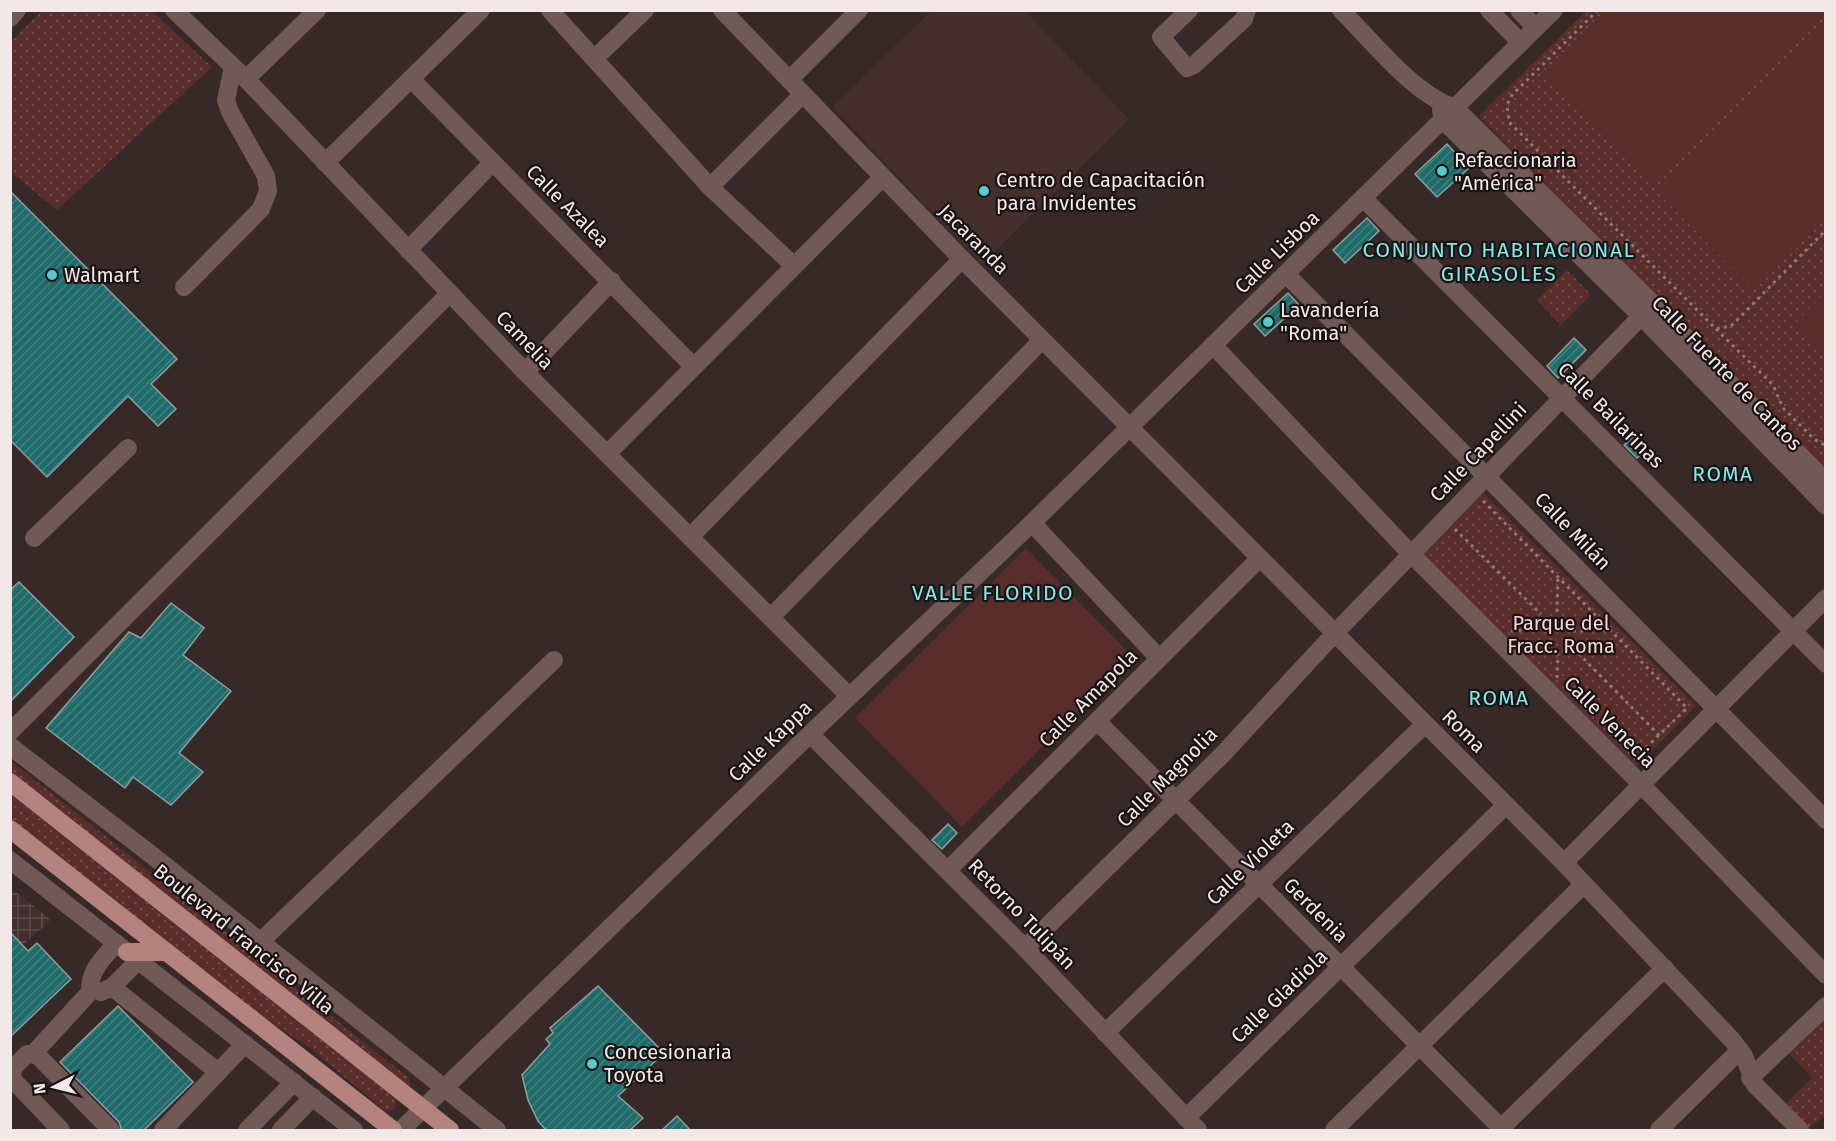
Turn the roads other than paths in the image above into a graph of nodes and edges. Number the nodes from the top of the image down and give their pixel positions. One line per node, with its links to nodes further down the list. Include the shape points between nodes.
1 (17, 10): 15 (street)
2 (174, 10): 19 (street, Camelia)
3 (317, 10): 19 (street)
4 (481, 10): 20 (street)
5 (550, 10): 18 (street)
6 (645, 10): 18 (street)
7 (722, 10): 21 (street, Jacaranda)
8 (859, 10): 21 (street)
9 (1247, 10): 14 (street, via 1244,19 1191,68 1162,41)
10 (1341, 10): 23 (street, Calle Fuente de Cantos)
11 (1489, 10): 17 (street)
12 (1519, 10): 16 (street)
13 (1554, 10): 16 (street)
14 (1176, 14)
15 (10, 18)
16 (1536, 28): 17 (street)
17 (1521, 43): 23 (street)
18 (595, 58): 27 (street)
19 (240, 73): 25 (street, Camelia); 34 (street, via 226,100 266,176 268,191 261,209)
20 (411, 79): 24 (street, Calle Azalea); 25 (street)
21 (789, 80): 22 (street, Jacaranda)
22 (802, 94): 26 (street, Jacaranda); 27 (street)
23 (1445, 110): 28 (street, Calle Lisboa); 36 (street, Calle Fuente de Cantos)
24 (492, 162): 29 (street); 33 (street, Calle Azalea)
25 (325, 163): 29 (street, Camelia)
26 (882, 178): 30 (street, Jacaranda); 31 (street)
27 (710, 188): 31 (street)
28 (1364, 199): 32 (street, Calle Lisboa); 41 (street, Calle Bailarinas)
29 (408, 250): 35 (street, Camelia)
30 (962, 259): 37 (street, Jacaranda); 49 (street)
31 (794, 265): 39 (street)
32 (1286, 274): 38 (street, Calle Lisboa); 45 (street, Calle Milán)
33 (612, 281): 39 (street, Calle Azalea); 40 (street)
34 (184, 287)
35 (449, 294): 40 (street, Camelia); 64 (street)
36 (1647, 310): 41 (street, Calle Capellini); 46 (street, Calle Fuente de Cantos); 47 (street, Calle Fuente de Cantos)
37 (1042, 340): 42 (street, Jacaranda); 54 (street)
38 (1213, 345): 42 (street, Calle Lisboa); 51 (street, Calle Venecia)
39 (693, 366): 44 (street)
40 (525, 372): 44 (street, Camelia)
41 (1561, 399): 45 (street, Calle Capellini); 55 (street, Calle Bailarinas)
42 (1130, 428): 48 (street, Calle Kappa); 52 (street, Roma)
43 (128, 448): 50 (street)
44 (607, 454): 49 (street, Camelia)
45 (1487, 475): 51 (street, Calle Capellini); 61 (street, Calle Milán)
46 (1826, 482)
47 (1826, 506)
48 (1032, 523): 57 (street); 60 (street, Calle Kappa)
49 (690, 537): 54 (street, Camelia)
50 (34, 538)
51 (1411, 554): 56 (street, Calle Capellini); 68 (street, Calle Venecia)
52 (1260, 558): 56 (street, Roma); 57 (street, Calle Amapola)
53 (1826, 598): 55 (street)
54 (772, 616): 60 (street, Camelia)
55 (1793, 631): 59 (street, Calle Bailarinas); 61 (street)
56 (1335, 633): 63 (street, Roma); 69 (street, Calle Magnolia)
57 (1159, 658): 62 (street, Calle Amapola)
58 (554, 660): 78 (street)
59 (1826, 664)
60 (849, 696): 65 (street, Calle Kappa)
61 (1716, 709): 68 (street); 71 (street, Calle Milán)
62 (1097, 721): 69 (street, Gerdenia); 75 (street, Calle Amapola)
63 (1425, 724): 70 (street, Roma); 76 (street, Calle Violeta)
64 (10, 732)
65 (810, 734): 75 (street, Retorno Tulipán); 96 (street, Calle Kappa)
66 (10, 746): 78 (street)
67 (10, 782): 98 (main road, Boulevard Francisco Villa)
68 (1641, 785): 74 (street); 84 (street, Calle Venecia)
69 (1176, 800): 76 (street, Gerdenia); 79 (street, Calle Magnolia)
70 (1506, 805): 74 (street, Roma); 82 (street, Calle Gladiola)
71 (1826, 820)
72 (13, 836): 81 (main road)
73 (10, 860): 80 (street)
74 (1564, 863): 77 (street, Roma)
75 (948, 870): 79 (street, Retorno Tulipán)
76 (1259, 884): 82 (street, Gerdenia); 88 (street, Calle Violeta)
77 (1584, 884): 83 (street, Roma); 90 (street)
78 (260, 942): 96 (street)
79 (1025, 948): 88 (street, Retorno Tulipán)
80 (127, 952): 81 (main road); 85 (street); 86 (street, via 93,970); 89 (street)
81 (167, 952): 107 (main road)
82 (1341, 967): 90 (street, Gerdenia); 99 (street, Calle Gladiola)
83 (1665, 968): 91 (street, Roma); 100 (street)
84 (1826, 975)
85 (112, 987): 86 (street); 93 (street)
86 (90, 992): 92 (street)
87 (1826, 1006): 94 (street)
88 (1105, 1033): 99 (street, Retorno Tulipán)
89 (245, 1044): 93 (street); 95 (street)
90 (1419, 1046): 100 (street, Gerdenia); 111 (street)
91 (1740, 1050): 94 (street, Roma); 112 (street)
92 (34, 1053): 101 (street, via 27,1054 13,1068 12,1079); 102 (street)
93 (218, 1072): 103 (street)
94 (1750, 1077): 113 (street, Roma)
95 (294, 1082): 97 (street); 104 (street)
96 (444, 1088): 98 (street, Calle Kappa); 110 (street)
97 (313, 1097): 105 (street); 106 (street)
98 (423, 1109): 108 (street, Calle Kappa); 109 (main road, Boulevard Francisco Villa)
99 (1192, 1124)
100 (1501, 1130)
101 (61, 1131)
102 (111, 1131)
103 (163, 1131)
104 (248, 1131)
105 (280, 1131)
106 (354, 1131)
107 (393, 1131)
108 (401, 1131)
109 (450, 1131)
110 (497, 1131)
111 (1334, 1131)
112 (1659, 1131)
113 (1800, 1131)

